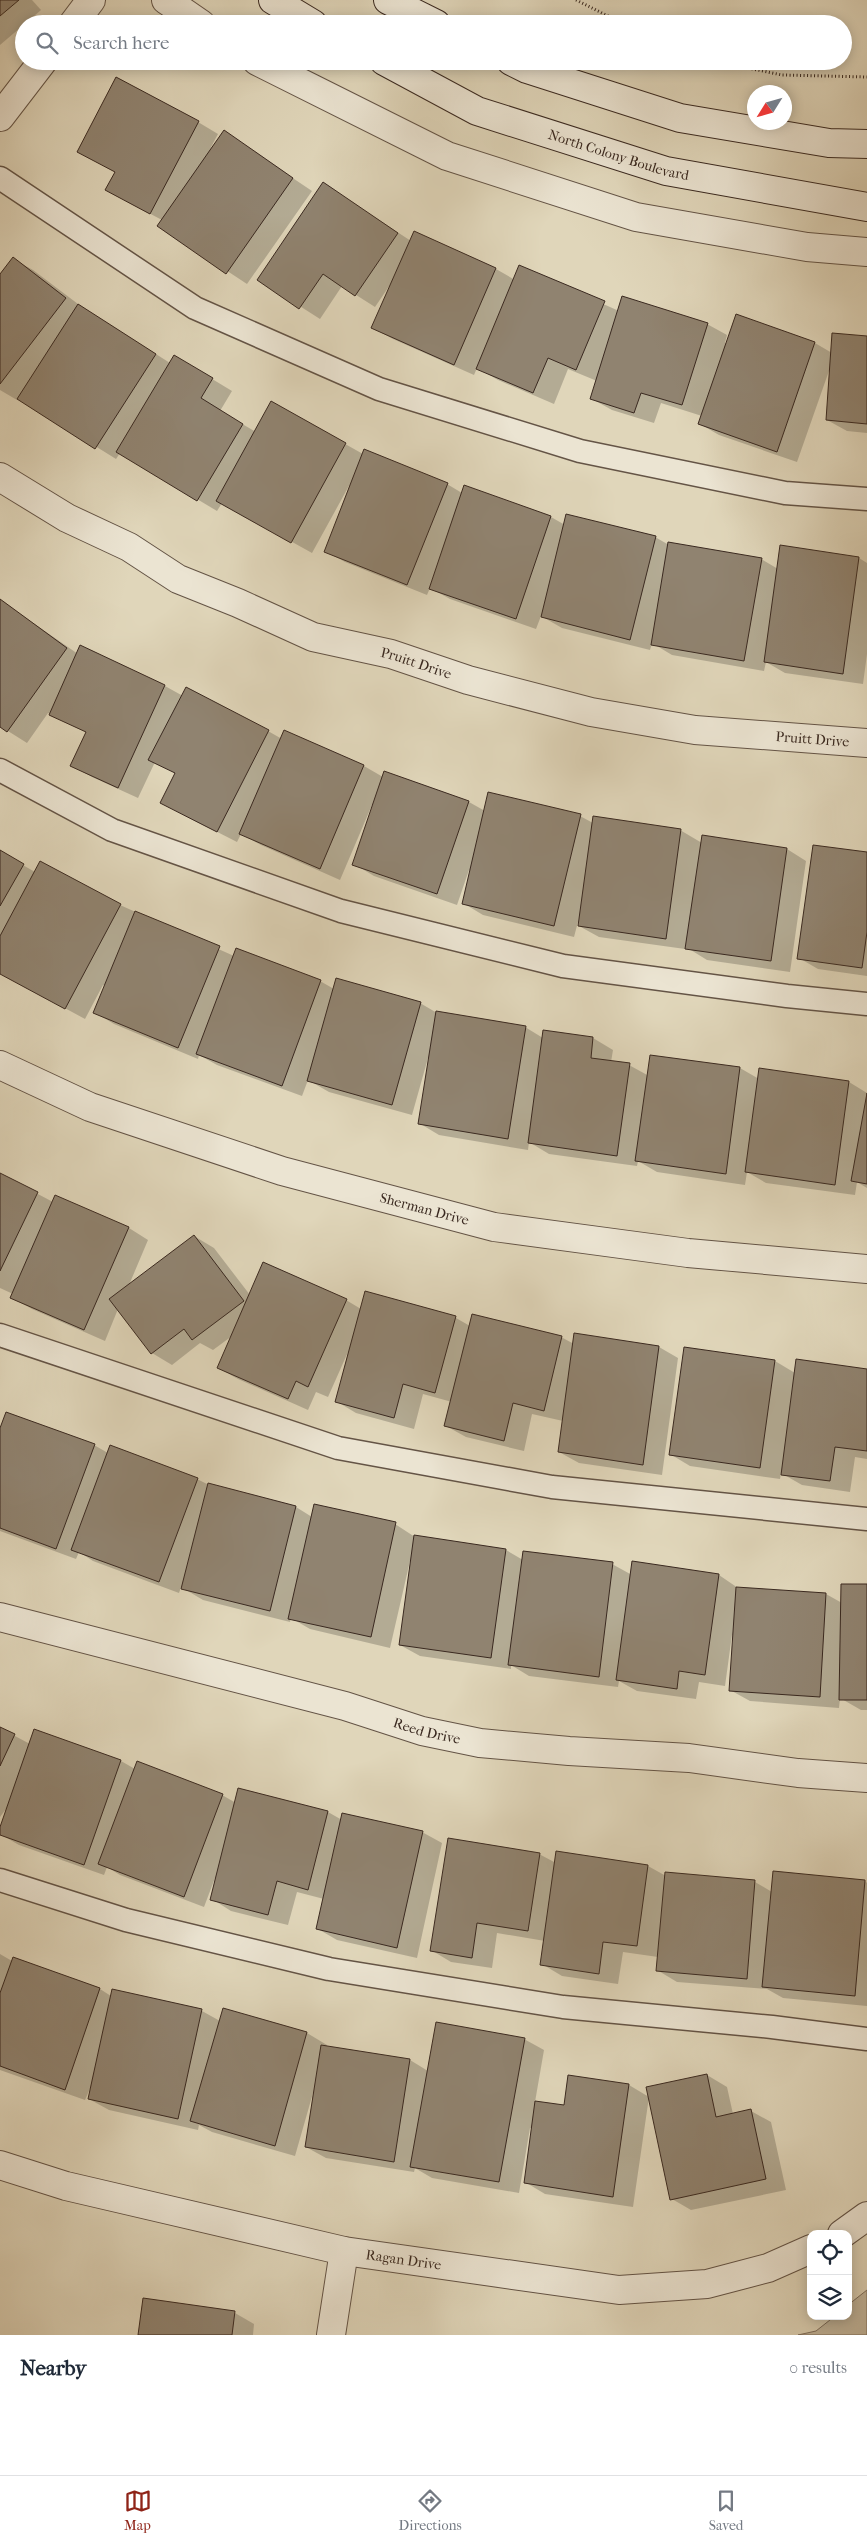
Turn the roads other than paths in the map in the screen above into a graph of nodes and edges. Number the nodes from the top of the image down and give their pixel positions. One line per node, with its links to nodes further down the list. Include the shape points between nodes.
1 (91, 0): 5 (street)
2 (166, 0): 6 (street)
3 (273, 0): 7 (street)
4 (388, 0): 8 (street)
5 (79, 15)
6 (188, 15)
7 (298, 15)
8 (418, 15)
9 (36, 70): 13 (street)
10 (275, 70): 17 (street, via 447,156 636,217 807,247)
11 (401, 70): 16 (street, North Colony Boulevard, via 477,111 666,171)
12 (530, 70): 14 (street, via 680,118 828,143)
13 (0, 117)
14 (867, 144)
15 (0, 178): 19 (lane, via 195,308 379,389 580,451 785,493)
16 (867, 207)
17 (867, 252)
18 (0, 477): 20 (street, Pruitt Drive, via 67,518 130,547 178,579 313,637 391,654 468,680 590,712 695,730)
19 (867, 499)
20 (867, 743)
21 (0, 770): 22 (lane, via 112,830 340,911 564,966)
22 (867, 1004)
23 (0, 1065): 24 (street, Sherman Drive, via 90,1107 264,1165 494,1227 688,1253)
24 (867, 1269)
25 (0, 1335): 26 (lane, via 338,1448 552,1487)
26 (867, 1519)
27 (0, 1617): 28 (street, Reed Drive, via 345,1706 422,1731 480,1743 569,1752 689,1758 798,1773)
28 (867, 1778)
29 (0, 1880): 30 (lane, via 126,1920 329,1969 563,2007)
30 (867, 2039)
31 (0, 2165): 34 (street, Ragan Drive, via 66,2186)
32 (867, 2216): 33 (street)
33 (848, 2230)
34 (344, 2251): 35 (street, Ragan Drive, via 618,2290 707,2284 768,2268); 36 (street)
35 (807, 2251)
36 (331, 2335)

